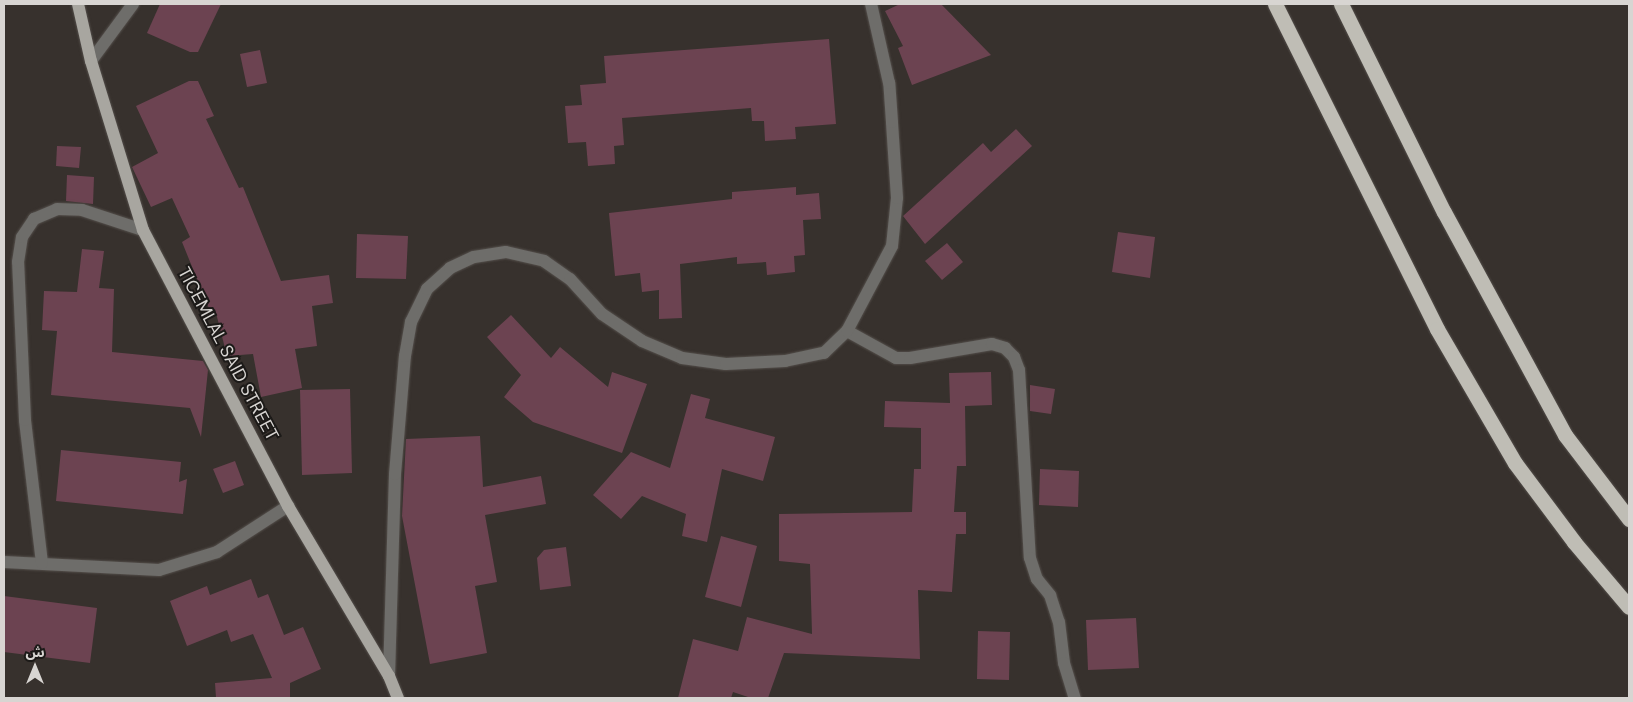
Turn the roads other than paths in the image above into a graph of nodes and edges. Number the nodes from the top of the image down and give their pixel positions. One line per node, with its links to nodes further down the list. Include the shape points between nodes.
1 (78, 4): 6 (main road, TICEMLAL SAID STREET)
2 (133, 4): 6 (street)
3 (870, 4): 8 (street, via 889,83 897,198 892,246)
4 (1275, 4): 13 (highway, via 1437,328 1515,463 1574,542)
5 (1341, 4): 10 (highway, via 1444,212 1565,435)
6 (91, 61): 7 (main road, TICEMLAL SAID STREET)
7 (144, 230): 9 (main road, TICEMLAL SAID STREET); 12 (street, via 82,210 57,209 34,219 22,237 18,262 25,420)
8 (847, 331): 14 (street, via 824,353 786,361 726,364 682,358 642,341 602,314 570,278 544,261 506,252 474,257 450,268 427,290 411,322 405,356 395,474); 16 (street, via 896,358 992,344 1006,348 1014,357 1019,370 1030,558 1037,580 1050,595 1059,622 1064,663)
9 (288, 506): 12 (street, via 217,552 159,570); 14 (main road, TICEMLAL SAID STREET)
10 (1629, 518)
11 (4, 562): 12 (street)
12 (42, 563)
13 (1629, 607)
14 (389, 676): 15 (main road, TICEMLAL SAID STREET)
15 (398, 698)
16 (1075, 698)

